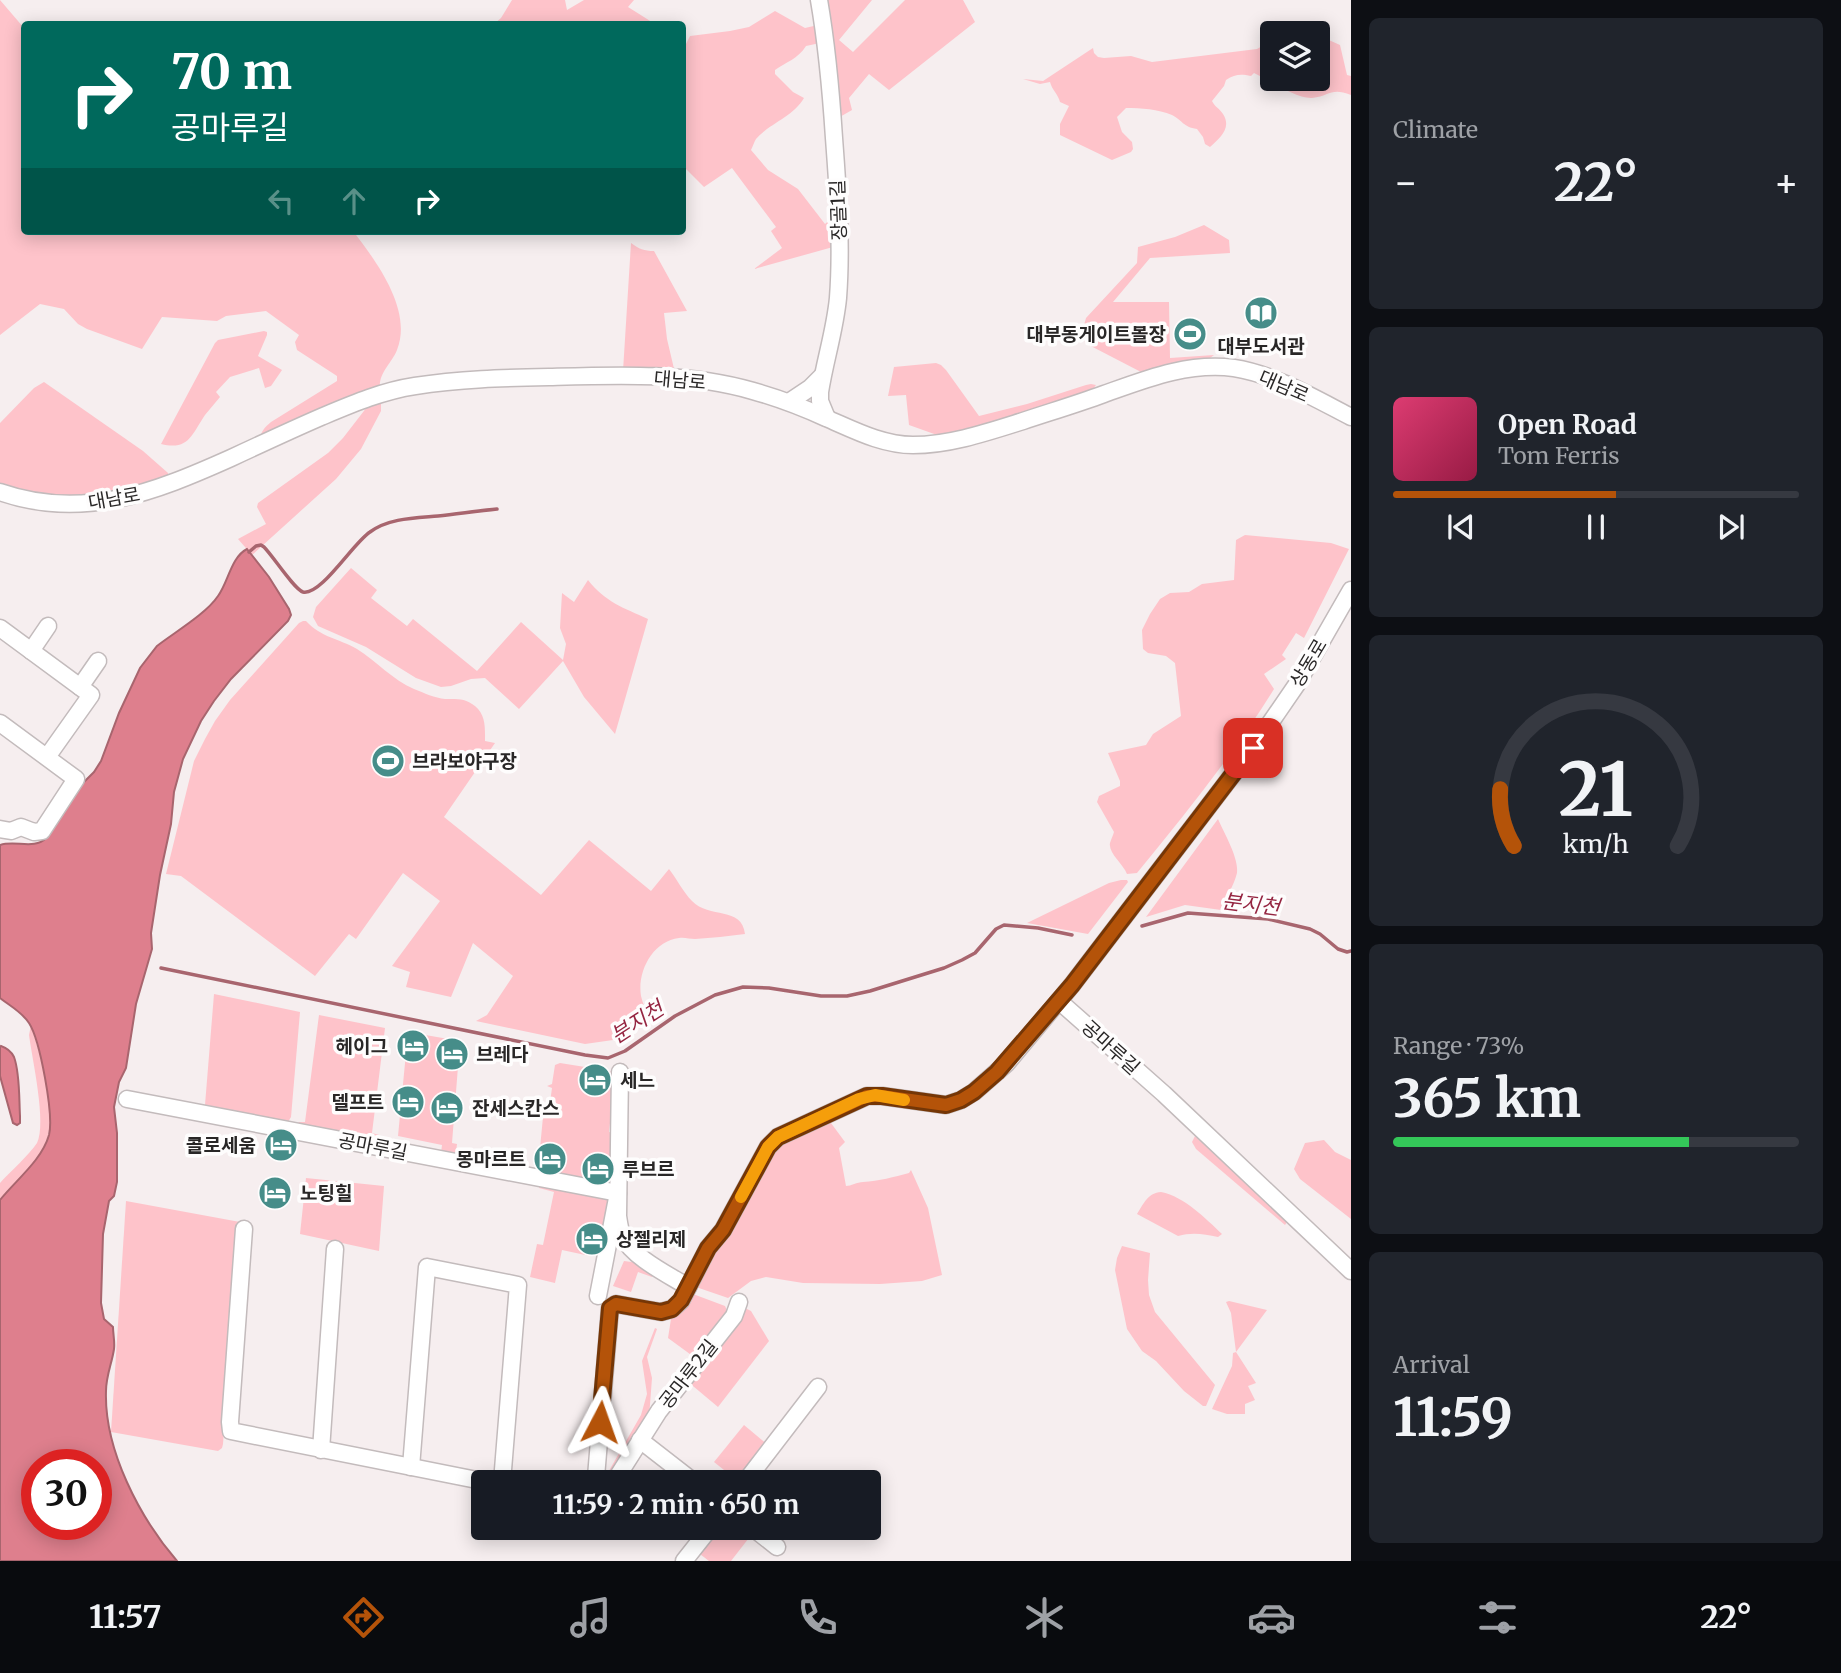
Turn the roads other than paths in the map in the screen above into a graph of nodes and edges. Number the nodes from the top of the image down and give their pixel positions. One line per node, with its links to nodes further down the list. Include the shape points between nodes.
1 (819, 0): 2 (street, 장골1길, via 830,77 840,243 834,331)
2 (822, 376): 3 (street); 5 (street, 장골1길, via 820,401)
3 (789, 402): 5 (street, 대남로); 6 (street, 대남로, via 686,379 580,376 433,383 362,400 178,481 133,496 60,504)
4 (1351, 417): 5 (street, 대남로, via 1269,378 1213,367 1162,374 944,442 896,444)
5 (827, 418)
6 (0, 492)
7 (1351, 590): 16 (street, 상동로, via 1297,684 1253,748)
8 (48, 626): 10 (street)
9 (0, 628): 10 (street)
10 (31, 651): 12 (street)
11 (98, 661): 12 (street)
12 (80, 687): 14 (street, via 91,695)
13 (0, 723): 14 (street)
14 (47, 757): 15 (street, via 76,779 42,831)
15 (0, 829)
16 (1059, 1001): 22 (street, 공마루길); 23 (street, via 1007,1063 961,1100 938,1105 867,1096 773,1140)
17 (620, 1072): 19 (street)
18 (127, 1099): 19 (street, 공마루길)
19 (618, 1193): 23 (street, via 620,1229 628,1245); 24 (street)
20 (244, 1229): 28 (street, via 229,1429)
21 (335, 1249): 28 (street)
22 (1351, 1270)
23 (688, 1287): 31 (street, via 677,1306 667,1311 616,1304 610,1308)
24 (598, 1296)
25 (739, 1302): 27 (street, 공마루2길, via 734,1316)
26 (818, 1387): 34 (street)
27 (640, 1440): 32 (street, 공마루2길); 33 (street)
28 (321, 1450): 29 (street)
29 (411, 1468): 30 (street, via 427,1267 518,1285); 35 (street)
30 (503, 1470)
31 (597, 1470)
32 (621, 1470)
33 (679, 1470)
34 (754, 1470)
35 (471, 1479)
36 (701, 1540): 39 (street)
37 (767, 1540): 38 (street)
38 (776, 1547)
39 (684, 1561)

